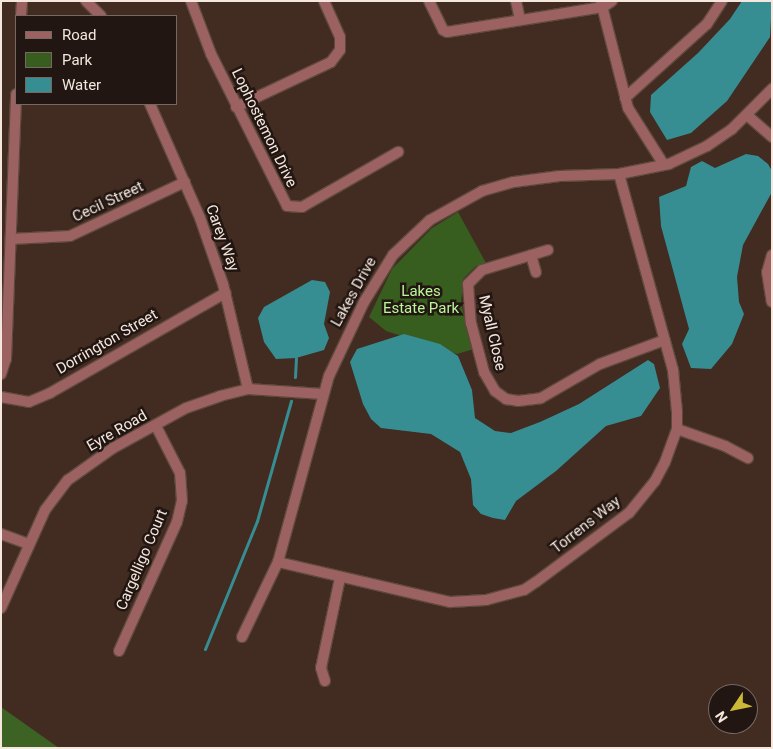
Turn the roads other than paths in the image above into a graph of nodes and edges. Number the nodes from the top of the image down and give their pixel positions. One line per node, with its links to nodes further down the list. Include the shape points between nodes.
1 (22, 1): 9 (street)
2 (86, 1): 10 (street)
3 (191, 1): 16 (street, Lophostemon Drive)
4 (324, 1): 16 (street, via 340,37 340,50 331,62)
5 (429, 1): 11 (street, via 447,32)
6 (516, 1): 11 (street)
7 (722, 1): 13 (street, via 707,24)
8 (605, 3): 11 (street); 13 (street)
9 (21, 15)
10 (100, 15)
11 (520, 20)
12 (772, 89): 17 (street, Lakes Drive)
13 (625, 98): 22 (street)
14 (15, 105): 20 (street)
15 (150, 105): 24 (street, Carey Way)
16 (236, 107): 21 (street, Lophostemon Drive, via 282,200 293,208 302,207)
17 (748, 116): 18 (street); 22 (street, Lakes Drive, via 707,146)
18 (772, 137)
19 (1, 149): 20 (street)
20 (13, 149): 25 (street)
21 (398, 152)
22 (664, 165): 23 (street, Lakes Drive)
23 (619, 174): 32 (street, Torrens Way); 35 (street, Lakes Drive, via 514,182 469,197 430,220 393,255 378,276 340,348)
24 (184, 182): 25 (street, Cecil Street, via 70,236); 30 (street, Carey Way)
25 (11, 239): 33 (street, via 6,360)
26 (548, 250): 27 (street, Myall Close)
27 (531, 255): 29 (street); 32 (street, Myall Close, via 482,270 468,284 467,306 484,372 495,391 506,399 528,402 541,398 600,364)
28 (772, 255): 31 (street, via 767,272)
29 (536, 272)
30 (225, 293): 34 (street, Carey Way); 36 (street, Dorrington Street, via 50,393 29,402)
31 (772, 302)
32 (664, 340): 38 (street, Torrens Way, via 676,390)
33 (1, 374)
34 (248, 389): 35 (street, Eyre Road); 37 (street, Eyre Road, via 186,408)
35 (323, 394): 42 (street, Lakes Drive)
36 (1, 397)
37 (156, 426): 41 (street, Eyre Road, via 113,448 68,480 46,510); 46 (street, Cargelligo Court, via 180,473 182,502 177,522)
38 (677, 429): 39 (street); 43 (street, Torrens Way, via 655,481 629,513 524,590 459,603)
39 (748, 458)
40 (1, 534): 41 (street)
41 (29, 544): 44 (street, Eyre Road)
42 (278, 562): 43 (street, Torrens Way); 45 (street, Lakes Drive)
43 (340, 578): 47 (street, via 321,668)
44 (1, 608)
45 (242, 637)
46 (120, 650)
47 (325, 681)

